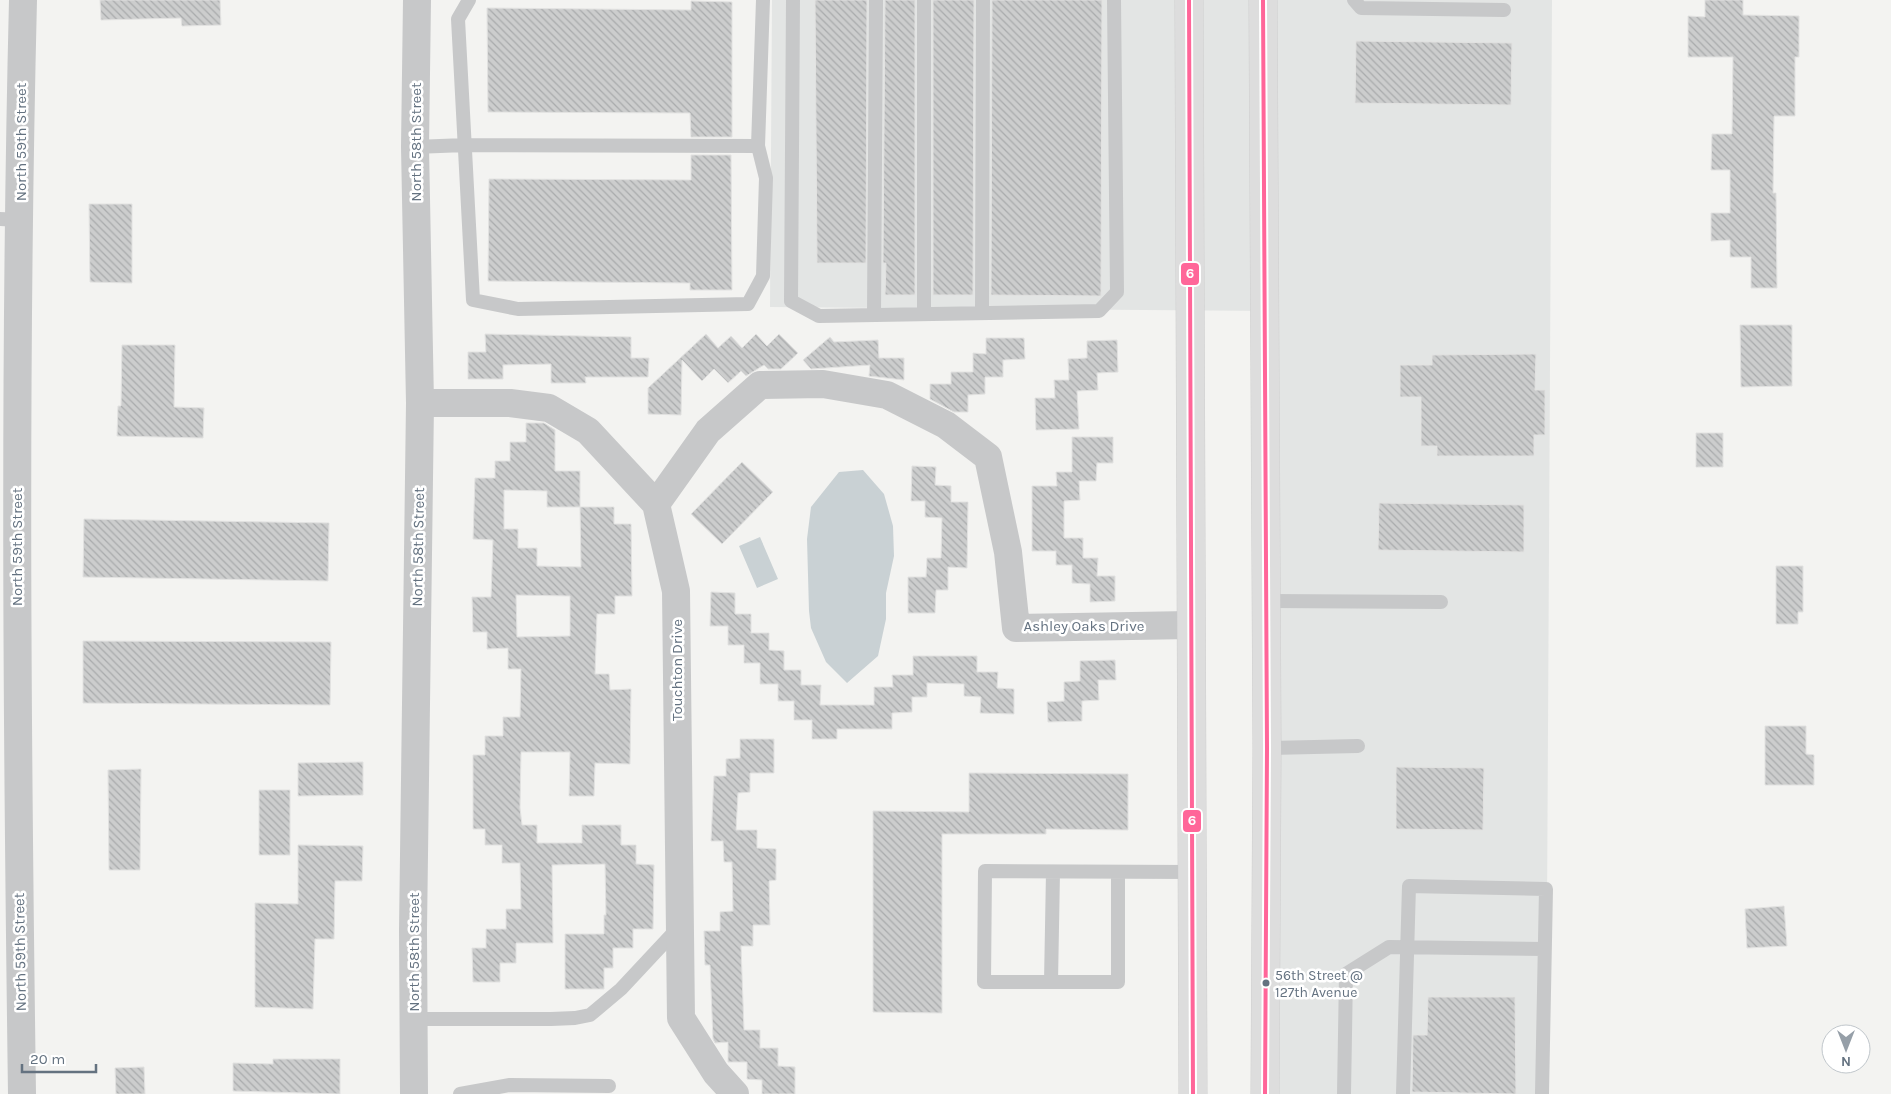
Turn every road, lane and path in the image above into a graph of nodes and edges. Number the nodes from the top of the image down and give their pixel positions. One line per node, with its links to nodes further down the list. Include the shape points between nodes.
1 (23, 0): 15 (street, North 59th Street)
2 (417, 0): 18 (street, North 58th Street)
3 (469, 0): 16 (lane, via 458,19)
4 (763, 0): 17 (lane)
5 (793, 0): 22 (lane, via 791,301 818,316)
6 (876, 0): 22 (lane)
7 (924, 0): 20 (lane)
8 (983, 0): 21 (lane)
9 (1114, 0): 21 (lane, via 1117,292 1100,311)
10 (1189, 0): 28 (main road)
11 (1263, 0): 26 (main road)
12 (1354, 0): 13 (lane, via 1361,8)
13 (1436, 5): 14 (lane)
14 (1504, 10)
15 (10, 115): 19 (street, North 59th Street)
16 (465, 145): 17 (lane); 17 (lane, via 473,300 518,309 748,304 763,276 766,178); 18 (lane)
17 (758, 146)
18 (415, 147): 23 (street, North 58th Street)
19 (10, 220): 24 (street, North 59th Street)
20 (924, 314): 21 (lane); 22 (lane)
21 (982, 314)
22 (874, 315)
23 (420, 403): 25 (street, via 510,403 549,408 588,431); 38 (street, North 58th Street)
24 (9, 484): 40 (street, North 59th Street)
25 (656, 504): 28 (street, Ashley Oaks Drive, via 708,431 760,385 823,384 887,395 946,425 988,457 1008,552 1016,628); 34 (street, Touchton Drive, via 676,591)
26 (1265, 601): 27 (lane); 30 (main road)
27 (1441, 602)
28 (1190, 625): 33 (main road)
29 (1358, 746): 30 (lane)
30 (1268, 748): 45 (main road)
31 (1053, 872): 32 (lane); 37 (lane); 37 (lane, via 985,871 984,982)
32 (1118, 872): 33 (lane); 37 (lane, via 1118,982)
33 (1192, 872): 44 (main road)
34 (678, 928): 38 (lane, via 621,989 590,1015 551,1019); 43 (street, Touchton Drive, via 681,1018 716,1073)
35 (1406, 947): 36 (lane); 36 (lane, via 1409,886 1546,889); 46 (lane, via 1390,947 1346,974); 47 (lane)
36 (1544, 949): 48 (lane)
37 (1051, 982)
38 (414, 1019): 41 (street, North 58th Street)
39 (609, 1086): 42 (lane, via 510,1085)
40 (22, 1094)
41 (414, 1094)
42 (460, 1094)
43 (735, 1094)
44 (1193, 1094)
45 (1265, 1094)
46 (1344, 1094)
47 (1404, 1094)
48 (1542, 1094)

